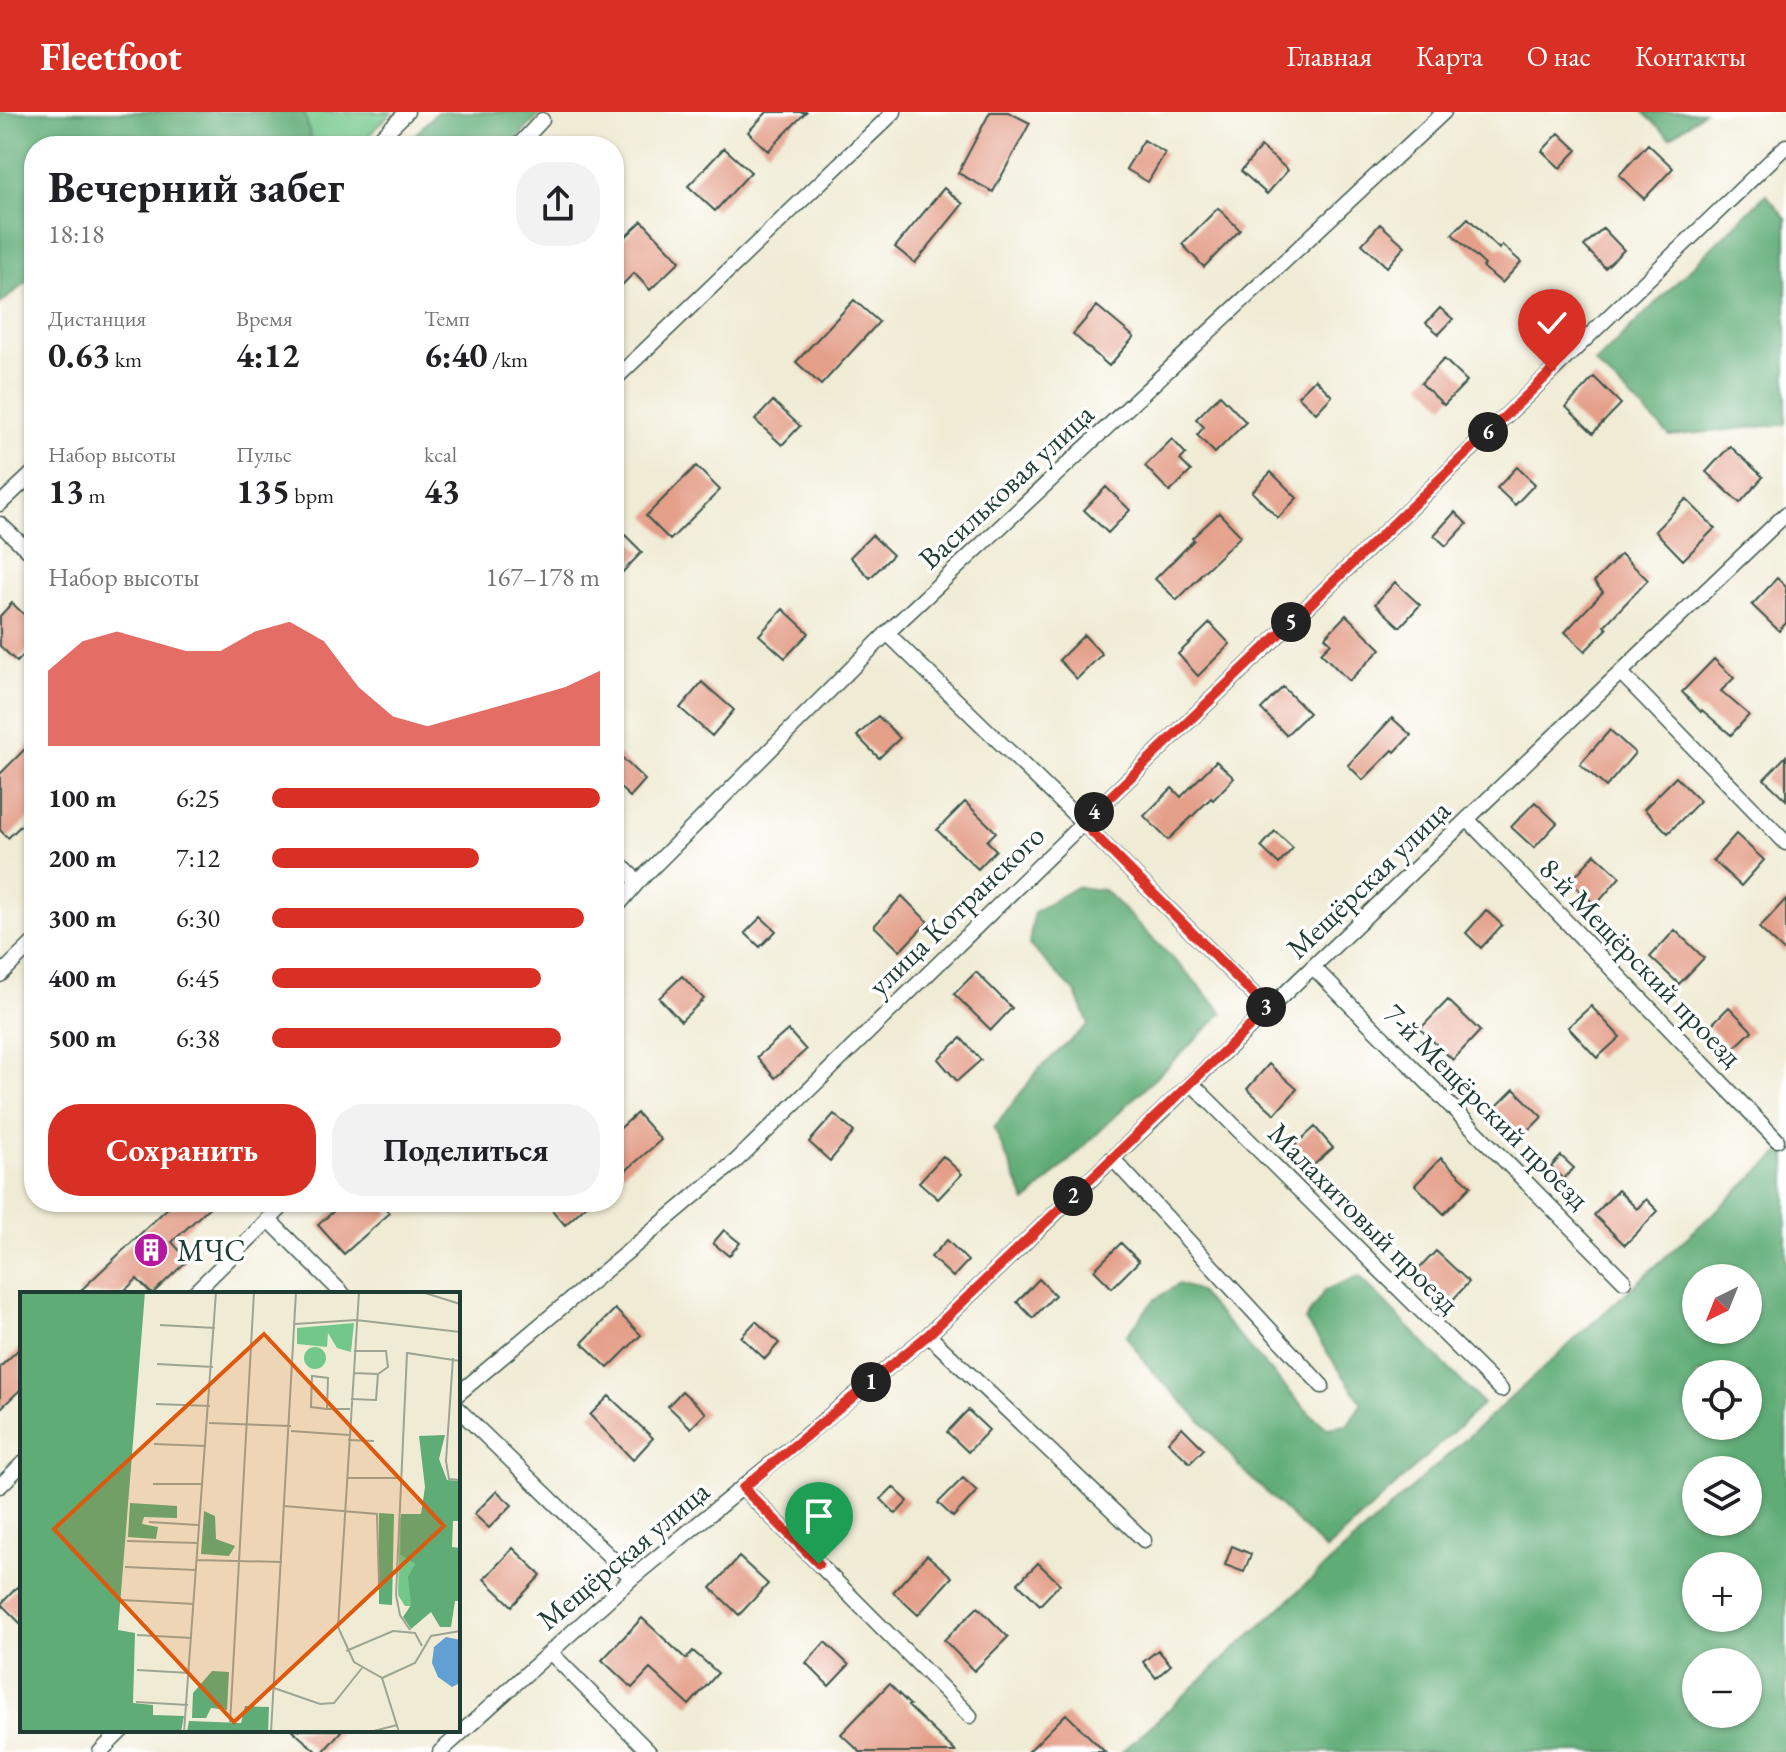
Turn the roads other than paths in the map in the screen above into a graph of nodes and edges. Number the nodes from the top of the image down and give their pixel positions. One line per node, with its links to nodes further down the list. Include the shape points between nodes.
1 (407, 112): 5 (street)
2 (894, 112): 8 (street)
3 (1444, 112): 14 (street, Васильковая улица)
4 (542, 120): 6 (street)
5 (382, 136)
6 (527, 136)
7 (1786, 146): 17 (street, улица Котранского)
8 (624, 370)
9 (24, 481): 10 (street)
10 (0, 504)
11 (1783, 523): 15 (street, Мещёрская улица)
12 (0, 524): 13 (street)
13 (24, 547)
14 (887, 633): 17 (street); 20 (street, Васильковая улица)
15 (1621, 673): 16 (street, Мещёрская улица); 18 (street)
16 (1468, 820): 23 (street, Мещёрская улица); 27 (street, 8-й Мещёрский проезд)
17 (1083, 823): 25 (street); 37 (street, улица Котранского, via 737,1160)
18 (1786, 843)
19 (624, 868): 20 (street)
20 (638, 882): 21 (street, Васильковая улица)
21 (624, 898)
22 (24, 952): 24 (street)
23 (1313, 967): 25 (street, Мещёрская улица); 31 (street, 7-й Мещёрский проезд)
24 (0, 975)
25 (1268, 1009): 26 (street, Мещёрская улица)
26 (1191, 1083): 28 (street, Мещёрская улица); 36 (street, Малахитовый проезд)
27 (1777, 1140)
28 (1112, 1158): 34 (street, Мещёрская улица); 35 (street)
29 (276, 1212): 30 (street)
30 (268, 1219): 32 (street); 33 (street)
31 (1624, 1281)
32 (195, 1292)
33 (341, 1292)
34 (928, 1335): 41 (street, Мещёрская улица); 42 (street)
35 (1322, 1386)
36 (1501, 1390)
37 (460, 1392)
38 (460, 1411): 43 (street)
39 (20, 1466): 40 (street)
40 (0, 1486)
41 (743, 1488): 43 (street, Мещёрская улица); 45 (street)
42 (1144, 1540)
43 (632, 1578): 44 (street, Мещёрская улица)
44 (550, 1652): 48 (street, Мещёрская улица); 49 (street)
45 (970, 1716)
46 (120, 1732): 47 (street)
47 (100, 1752)
48 (440, 1752)
49 (649, 1752)

